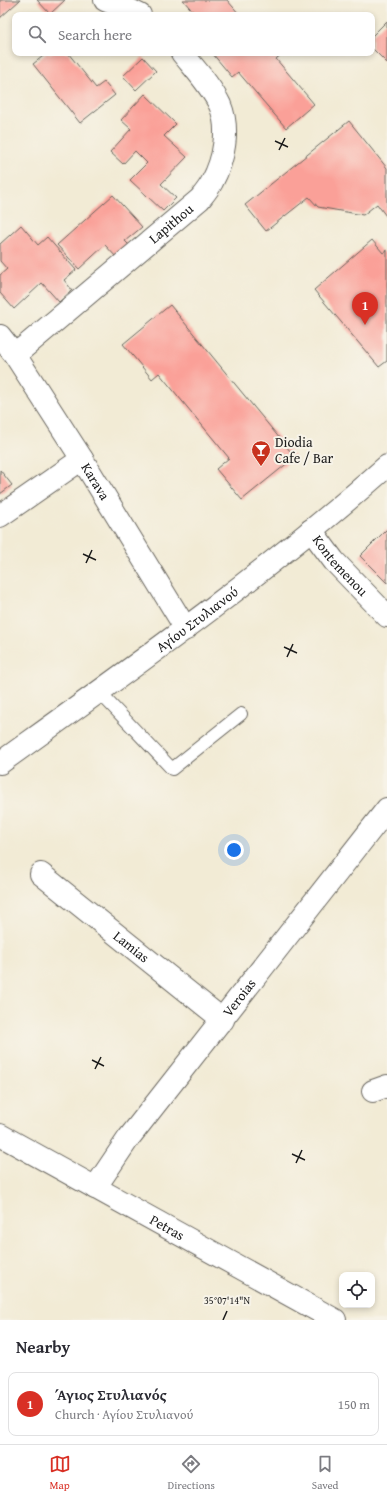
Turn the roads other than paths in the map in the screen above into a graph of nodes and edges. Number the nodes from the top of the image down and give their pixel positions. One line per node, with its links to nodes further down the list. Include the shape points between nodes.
1 (105, 0): 2 (street)
2 (134, 12)
3 (184, 56): 5 (street, Lapithou, via 208,85 220,106 225,126 222,161 212,183 200,199)
4 (0, 336): 5 (street, Karava)
5 (15, 355): 6 (street, Karava)
6 (82, 459): 8 (street); 11 (street, Karava)
7 (387, 466): 9 (street, Αγίου Στυλιανού)
8 (0, 516)
9 (311, 530): 10 (street, Kontemenou, via 334,560); 11 (street, Αγίου Στυλιανού)
10 (387, 616)
11 (186, 629): 12 (street, Αγίου Στυλιανού)
12 (99, 692): 13 (lane, via 172,769); 14 (street, Αγίου Στυλιανού)
13 (241, 714)
14 (0, 763)
15 (387, 809): 17 (street, Veroias)
16 (41, 874): 17 (street, Lamias)
17 (222, 1020): 19 (street, Veroias, via 128,1139)
18 (0, 1135): 19 (street, Petras)
19 (95, 1188): 20 (street, Petras)
20 (335, 1320)

